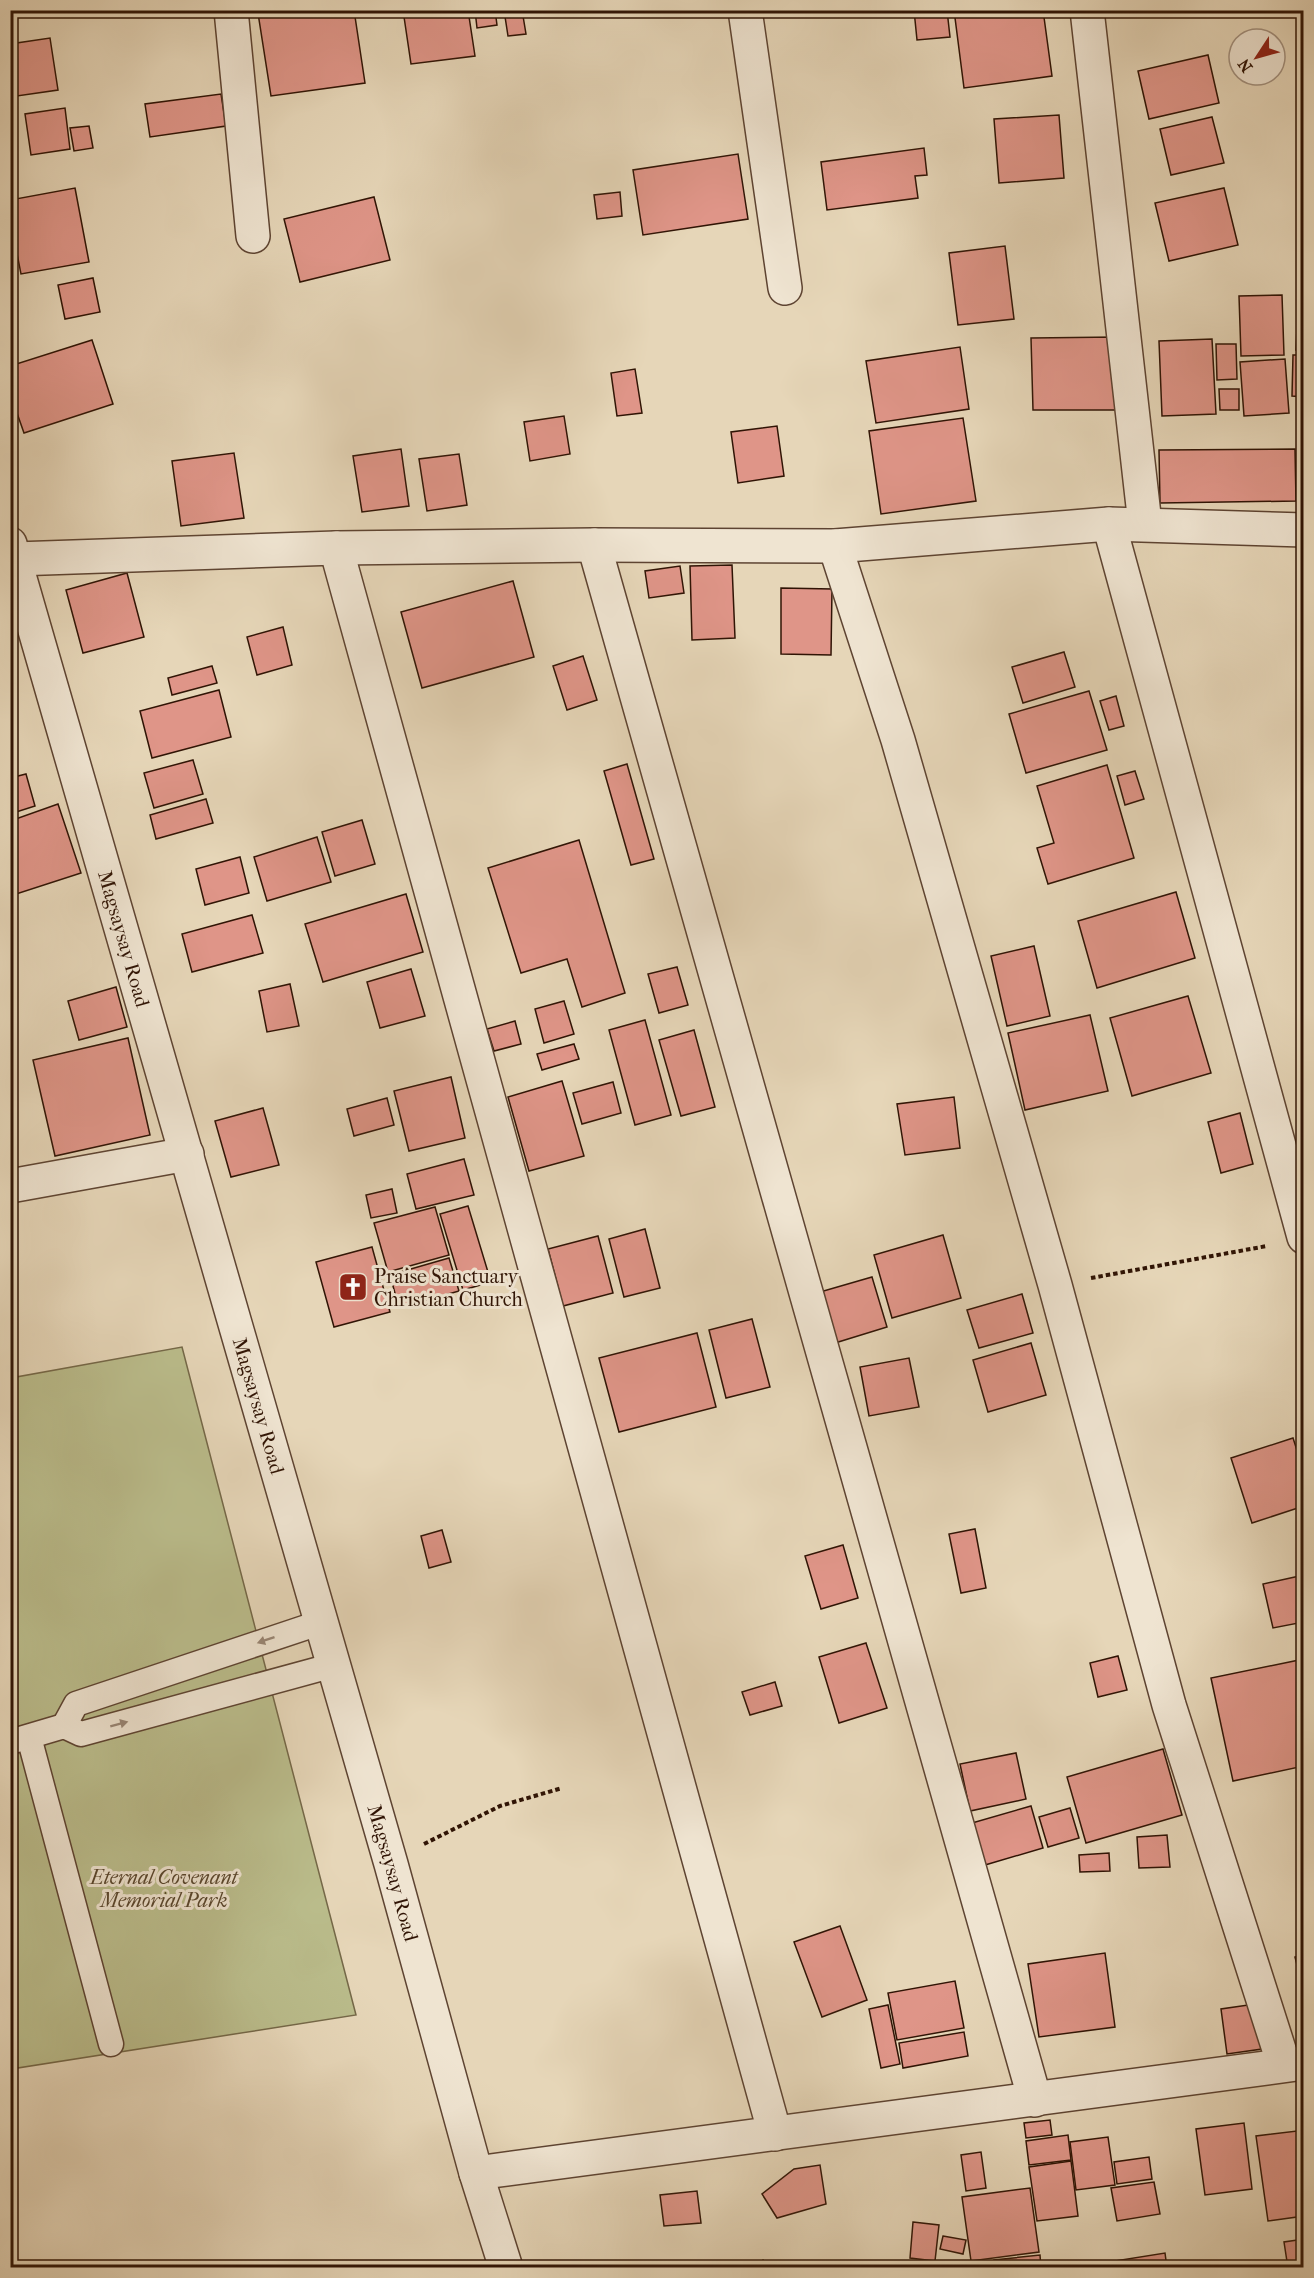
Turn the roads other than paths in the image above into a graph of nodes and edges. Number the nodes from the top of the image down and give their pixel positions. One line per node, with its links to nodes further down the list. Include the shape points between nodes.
1 (231, 10): 4 (street)
2 (745, 10): 5 (street)
3 (1088, 10): 7 (street)
4 (253, 236)
5 (785, 288)
6 (1109, 524): 7 (street); 10 (street); 16 (street)
7 (1145, 524): 8 (street)
8 (1304, 530)
9 (594, 545): 10 (street); 11 (street); 23 (street)
10 (835, 546): 22 (street, via 898,740 1055,1285 1169,1705)
11 (336, 548): 12 (street); 24 (street)
12 (13, 552): 13 (street, Magsaysay Road)
13 (22, 623): 14 (street, Magsaysay Road)
14 (187, 1154): 15 (street); 17 (street, Magsaysay Road)
15 (10, 1186)
16 (1304, 1237)
17 (322, 1622): 18 (street, Magsaysay Road); 19 (lane, one-way to 19, via 76,1704)
18 (334, 1665): 19 (lane, one-way to 18, via 81,1734); 25 (street, Magsaysay Road)
19 (64, 1726): 20 (lane)
20 (20, 1739): 21 (lane)
21 (111, 2044)
22 (1294, 2064): 23 (street)
23 (1035, 2100): 24 (street)
24 (775, 2134): 25 (street)
25 (476, 2173): 26 (street, Magsaysay Road)
26 (506, 2268)

